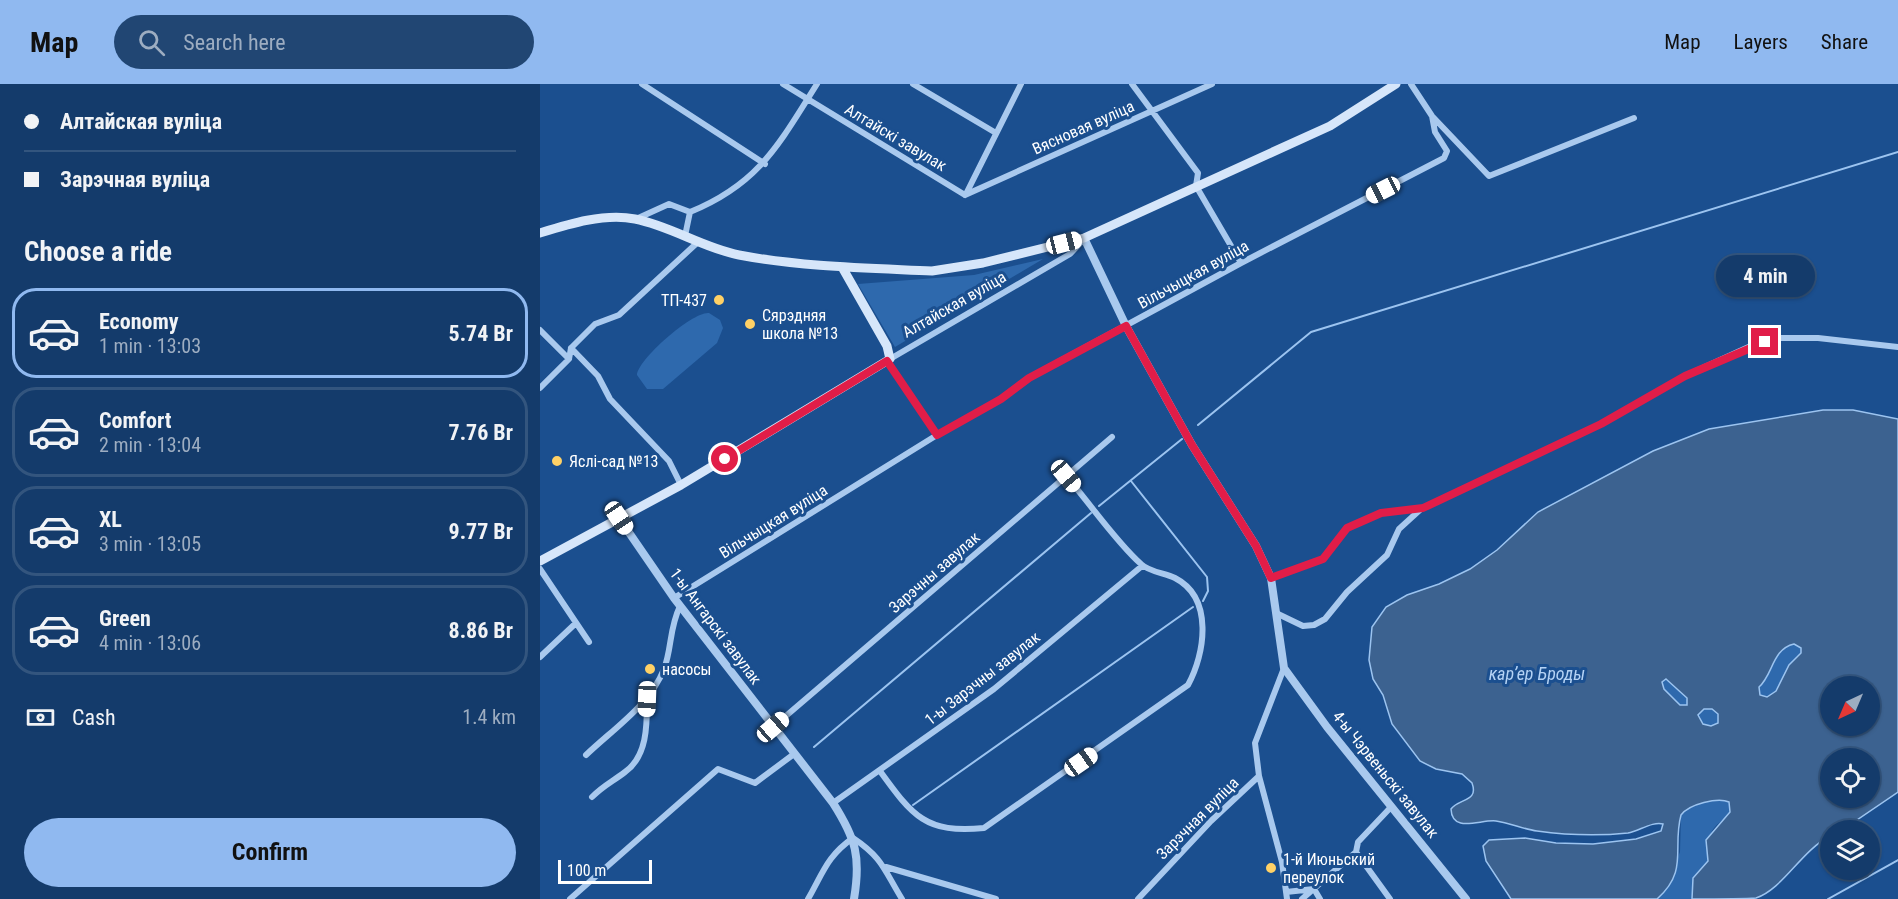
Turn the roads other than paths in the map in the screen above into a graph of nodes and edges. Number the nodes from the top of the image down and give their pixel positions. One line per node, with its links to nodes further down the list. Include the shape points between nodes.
1 (642, 84): 15 (street)
2 (783, 84): 10 (street, Алтайскі завулак)
3 (818, 84): 10 (street)
4 (914, 84): 14 (street)
5 (1021, 84): 14 (street)
6 (1132, 84): 11 (street)
7 (1212, 84): 11 (street, Вясновая вуліца)
8 (1396, 84): 16 (main road, Алтайская вуліца, via 1330,126)
9 (1411, 84): 12 (street)
10 (808, 99): 15 (street); 17 (street, Алтайскі завулак)
11 (1152, 111): 16 (street, via 1198,173); 17 (street, Вясновая вуліца)
12 (1432, 116): 13 (street, via 1489,176); 24 (street, Вільчыцкая вуліца, via 1435,132 1447,151 1444,158)
13 (1635, 118)
14 (996, 133): 17 (street)
15 (765, 164): 18 (street, via 722,199)
16 (1196, 186): 22 (main road, Алтайская вуліца); 24 (street)
17 (965, 195)
18 (690, 212): 19 (street, via 669,204); 21 (street)
19 (635, 219): 20 (main road, Алтайская вуліца, via 573,223); 21 (main road, Алтайская вуліца)
20 (540, 233)
21 (685, 236): 23 (main road, Алтайская вуліца)
22 (1084, 238): 25 (main road, Алтайская вуліца, via 955,269); 26 (street, Зарэчная вуліца); 31 (street, Алтайская вуліца, via 1070,254)
23 (698, 242): 25 (main road, Алтайская вуліца, via 737,255); 29 (street, via 619,315 595,324)
24 (1241, 263): 26 (street, Вільчыцкая вуліца)
25 (842, 267): 31 (main road, via 887,346)
26 (1126, 326): 35 (street, Вільчыцкая вуліца, via 1029,378 1001,399); 44 (street, Зарэчная вуліца)
27 (540, 330): 30 (street)
28 (1898, 346): 39 (street, via 1808,338 1777,338 1753,345 1685,376 1601,424)
29 (571, 348): 30 (street); 33 (street, via 598,376)
30 (569, 359): 32 (street)
31 (889, 360): 35 (street); 38 (main road, Алтайская вуліца)
32 (540, 388)
33 (610, 399): 34 (street); 38 (street, via 669,461)
34 (604, 405)
35 (937, 435): 45 (street, Вільчыцкая вуліца)
36 (1112, 437): 37 (street, Зарэчны завулак)
37 (1066, 476): 42 (street); 53 (street, Зарэчны завулак)
38 (681, 485): 40 (main road, Алтайская вуліца)
39 (1423, 508): 44 (street, via 1381,513 1347,528 1323,559); 47 (street, via 1399,529 1387,555 1325,619 1303,626)
40 (619, 518): 41 (main road, Алтайская вуліца); 45 (street, 1-ы Ангарскі завулак)
41 (540, 561)
42 (1142, 566): 56 (street, 1-ы Зарэчны завулак, via 994,689); 56 (street, via 1188,586 1198,606 1203,631 1199,660 1188,685 1177,694 984,828 965,830 919,819)
43 (540, 569): 48 (street)
44 (1271, 578): 47 (street, Зарэчная вуліца)
45 (674, 598): 46 (street, 1-ы Ангарскі завулак)
46 (680, 606): 52 (street, via 672,623 665,666); 53 (street, 1-ы Ангарскі завулак)
47 (1276, 613): 51 (street, Зарэчная вуліца)
48 (576, 623): 49 (street); 50 (street)
49 (589, 642)
50 (540, 657)
51 (1284, 668): 57 (street, Зарэчная вуліца, via 1255,743); 60 (street, 4-ы Чэрвеньскі завулак)
52 (647, 699): 55 (street); 58 (street, via 642,748 627,771)
53 (773, 727): 54 (street, 1-ы Ангарскі завулак)
54 (794, 754): 59 (street, 1-ы Ангарскі завулак); 66 (street, via 755,783 718,769)
55 (586, 755)
56 (880, 771): 59 (street, 1-ы Зарэчны завулак)
57 (1259, 776): 65 (street); 71 (street, Зарэчная вуліца)
58 (592, 797)
59 (833, 803): 61 (street, 1-ы Ангарскі завулак)
60 (1391, 807): 62 (street, via 1358,842); 75 (street, 4-ы Чэрвеньскі завулак)
61 (853, 838): 63 (street, 1-ы Ангарскі завулак); 67 (street, via 835,850); 68 (street, 1-ы Ангарскі завулак, via 858,862)
62 (1356, 852): 64 (street); 74 (street)
63 (886, 867): 69 (street, 1-ы Ангарскі завулак); 70 (street)
64 (1314, 889): 65 (street); 72 (street); 73 (street)
65 (1287, 896)
66 (570, 899)
67 (808, 899)
68 (854, 899)
69 (902, 899)
70 (996, 899)
71 (1138, 899)
72 (1302, 899)
73 (1320, 899)
74 (1390, 899)
75 (1466, 899)

